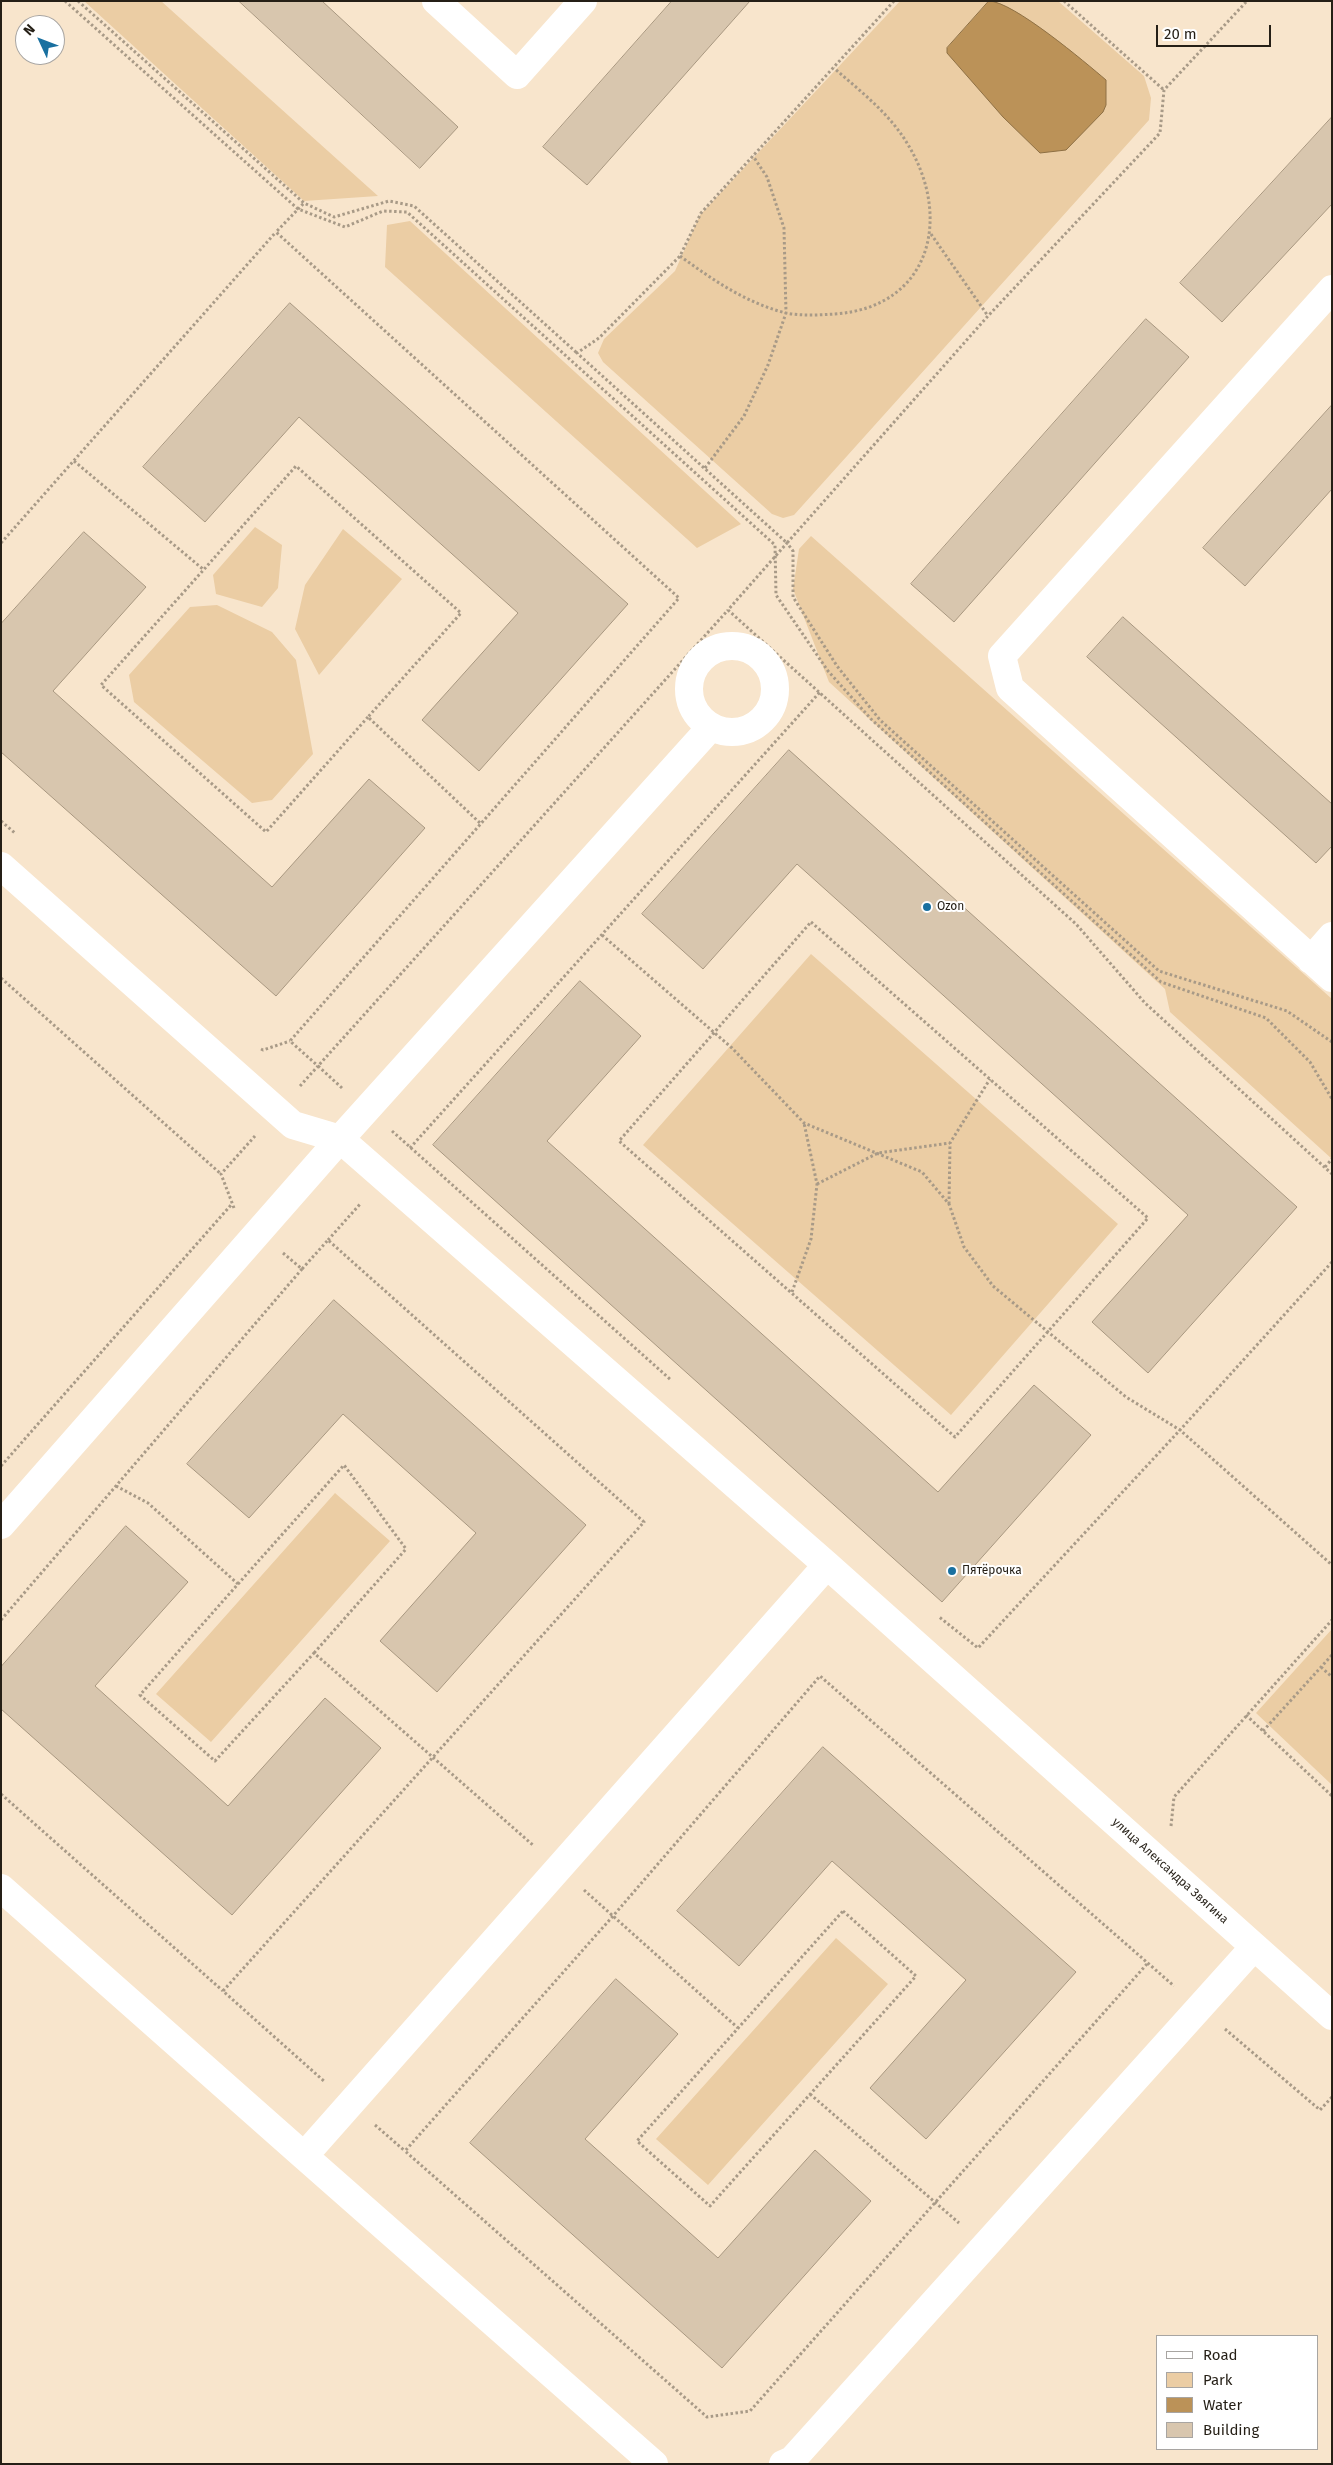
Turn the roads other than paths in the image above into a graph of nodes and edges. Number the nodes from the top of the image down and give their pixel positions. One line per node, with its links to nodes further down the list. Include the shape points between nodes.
1 (436, 1): 2 (street, via 517,75)
2 (584, 1)
3 (1332, 289): 7 (street, via 1002,656 1010,688)
4 (710, 727): 9 (street)
5 (1, 866): 9 (street, via 293,1125)
6 (1332, 936): 7 (street)
7 (1311, 960): 8 (street)
8 (1332, 978)
9 (340, 1139): 10 (street); 11 (street, улица Александра Звягина)
10 (1, 1525)
11 (827, 1565): 13 (street, улица Александра Звягина); 15 (street)
12 (1, 1888): 15 (street)
13 (1254, 1947): 14 (street, улица Александра Звягина); 17 (street, via 792,2460)
14 (1332, 2016)
15 (304, 2156): 16 (street)
16 (654, 2464)
17 (783, 2464)

